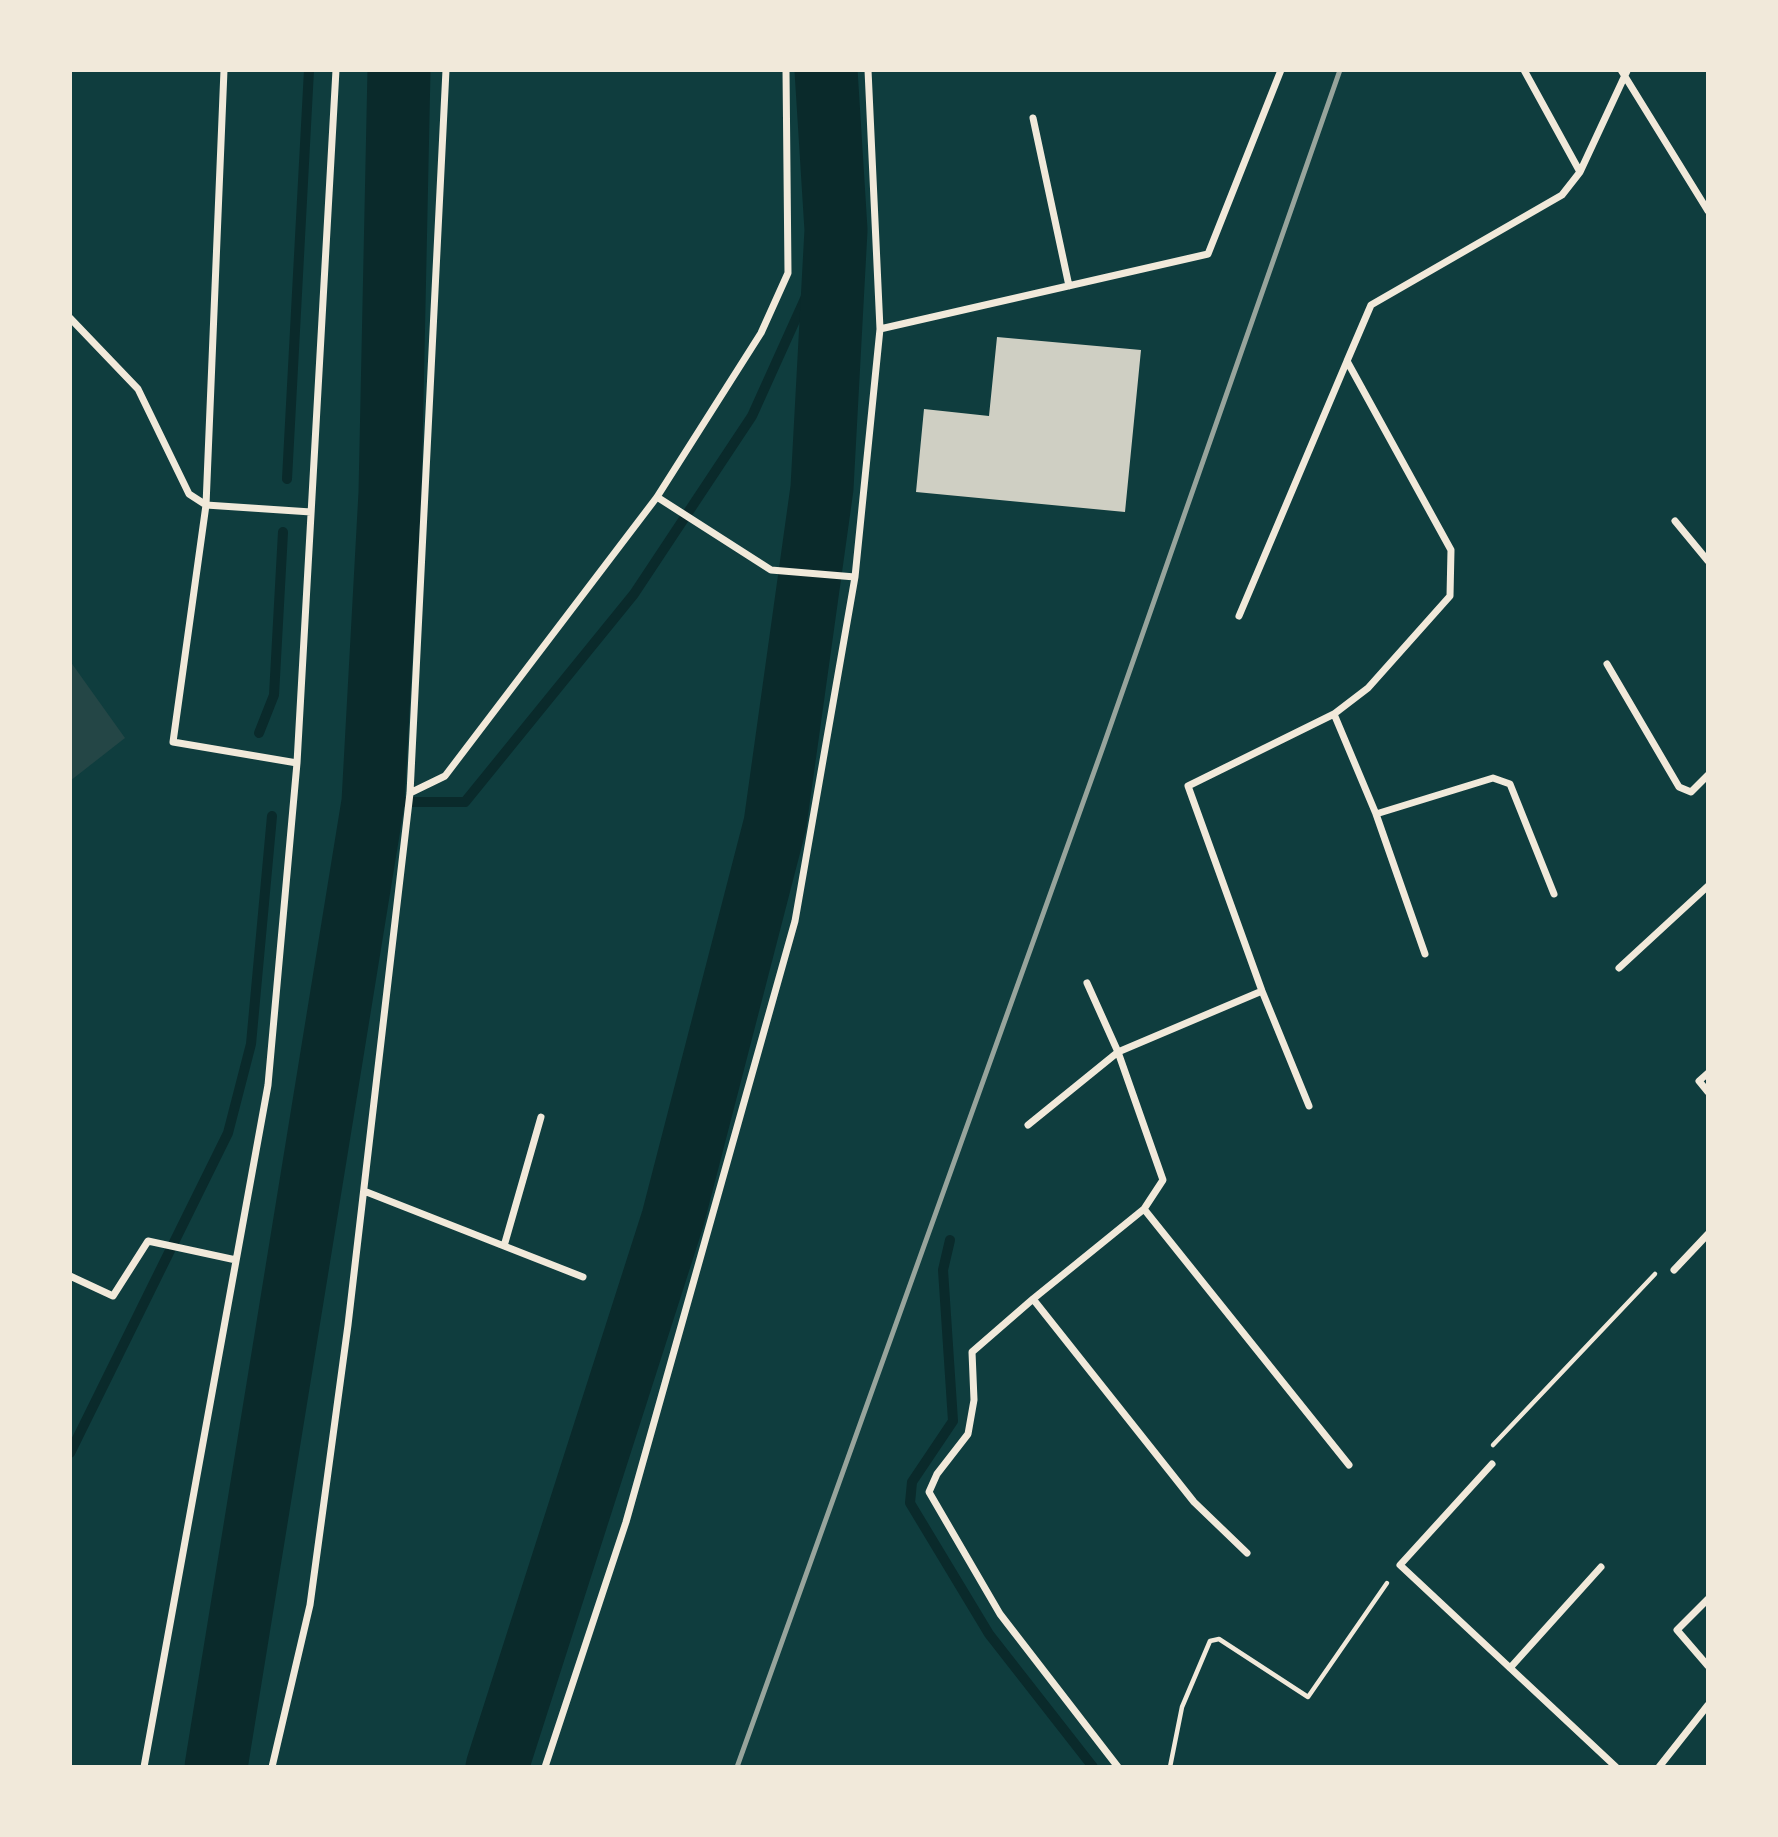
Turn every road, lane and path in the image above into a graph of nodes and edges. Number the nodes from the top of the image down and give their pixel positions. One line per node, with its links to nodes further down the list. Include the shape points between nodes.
1 (224, 70): 17 (street)
2 (336, 70): 18 (street)
3 (446, 70): 27 (street)
4 (786, 70): 16 (street, via 788,273 761,333)
5 (868, 70): 14 (street)
6 (1281, 70): 12 (street, via 1208,254)
7 (1524, 70): 10 (street)
8 (1625, 71): 10 (street); 11 (street)
9 (1033, 118): 12 (street)
10 (1580, 172): 15 (street, via 1562,195 1371,305)
11 (1708, 211)
12 (1069, 286): 14 (street)
13 (70, 318): 17 (street, via 138,389 189,494)
14 (880, 329): 21 (street)
15 (1347, 361): 22 (street); 24 (street, via 1451,550 1450,596 1368,688)
16 (657, 497): 21 (street, via 771,570); 27 (street, via 445,776)
17 (206, 505): 18 (street); 25 (street, via 173,742)
18 (311, 512): 25 (street)
19 (1675, 521): 20 (street)
20 (1708, 561)
21 (855, 577): 61 (street, via 795,921 626,1522)
22 (1239, 616)
23 (1607, 664): 26 (street, via 1679,787 1691,792)
24 (1334, 714): 28 (street); 34 (street, via 1188,786)
25 (297, 763): 45 (street, via 268,1085)
26 (1708, 775)
27 (410, 793): 41 (street)
28 (1376, 814): 30 (street, via 1493,778 1510,784); 31 (street)
29 (1708, 886): 32 (street)
30 (1554, 894)
31 (1425, 954)
32 (1619, 968)
33 (1087, 983): 35 (street)
34 (1262, 990): 35 (street); 38 (street)
35 (1118, 1052): 40 (street); 42 (street, via 1163,1180)
36 (1708, 1073): 37 (street, via 1699,1081)
37 (1708, 1092)
38 (1309, 1106)
39 (541, 1117): 44 (street)
40 (1028, 1125)
41 (364, 1191): 44 (street); 60 (street, via 310,1605)
42 (1144, 1209): 49 (street); 51 (street)
43 (1708, 1234): 46 (street)
44 (504, 1245): 48 (street)
45 (236, 1260): 47 (street, via 148,1241 113,1296); 59 (street)
46 (1674, 1270): 50 (path, via 1656,1273 1493,1444)
47 (70, 1276)
48 (583, 1277)
49 (1033, 1300): 52 (street, via 1194,1502); 62 (street, via 972,1352 974,1400 968,1434 929,1492 1000,1615)
50 (1492, 1464): 53 (street)
51 (1349, 1465)
52 (1247, 1553)
53 (1400, 1564): 57 (street); 63 (path, via 1308,1697 1219,1639 1210,1641 1182,1707)
54 (1601, 1567): 57 (street)
55 (1708, 1599): 56 (street, via 1677,1630)
56 (1708, 1666)
57 (1510, 1668): 64 (street)
58 (1708, 1705): 65 (street)
59 (144, 1767)
60 (272, 1767)
61 (545, 1767)
62 (1118, 1767)
63 (1170, 1767)
64 (1616, 1767)
65 (1658, 1767)

